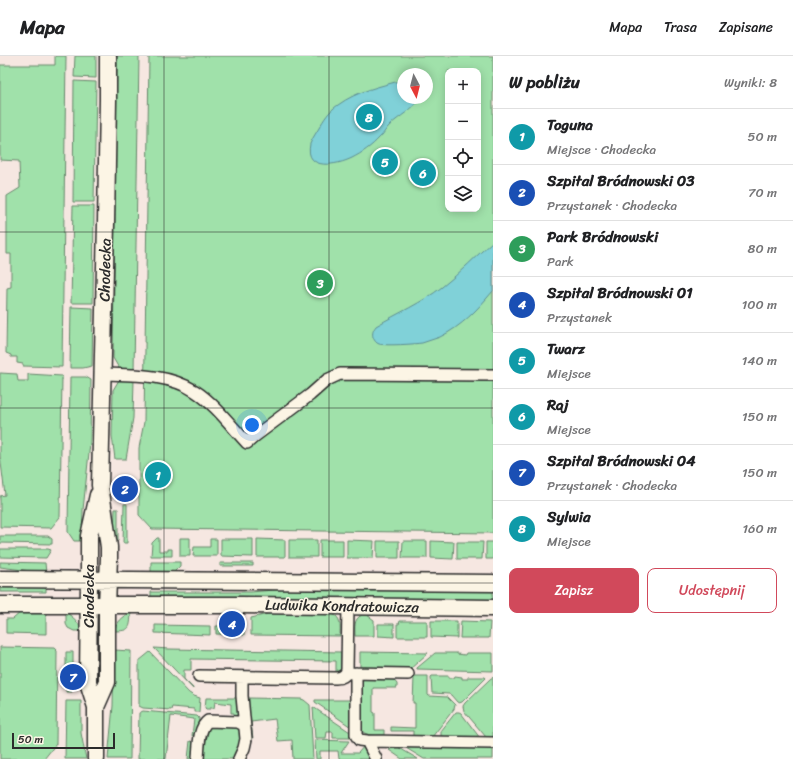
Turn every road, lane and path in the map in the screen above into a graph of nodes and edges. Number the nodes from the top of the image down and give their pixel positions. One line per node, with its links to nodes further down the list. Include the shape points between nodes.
1 (108, 56): 2 (main road, Chodecka)
2 (103, 374): 3 (street, via 159,378 174,381 195,391 211,404 247,443 327,380 340,374); 4 (main road, Chodecka)
3 (493, 375)
4 (100, 484): 6 (main road, Chodecka, via 89,536); 7 (main road, Chodecka, via 109,547)
5 (0, 579): 6 (main road, Ludwika Kondratowicza)
6 (89, 579): 7 (main road, Ludwika Kondratowicza); 10 (main road, Chodecka)
7 (108, 579): 8 (main road, Ludwika Kondratowicza); 11 (main road, Chodecka)
8 (493, 583)
9 (0, 605): 10 (main road, Ludwika Kondratowicza)
10 (89, 605): 11 (main road, Ludwika Kondratowicza); 18 (main road, Chodecka, via 88,682)
11 (107, 605): 12 (main road, Ludwika Kondratowicza); 18 (main road, Chodecka, via 106,682)
12 (348, 606): 13 (main road, Ludwika Kondratowicza); 14 (street)
13 (493, 608)
14 (352, 672): 15 (street); 17 (street, via 341,678); 20 (street, via 356,735 359,740)
15 (408, 674)
16 (199, 676): 17 (street)
17 (242, 677): 19 (street)
18 (96, 707): 22 (main road, Chodecka)
19 (245, 729): 23 (street, via 244,725 238,722 208,721 201,731); 24 (street, via 245,745)
20 (367, 741): 21 (street); 25 (street)
21 (493, 743)
22 (96, 759)
23 (198, 759)
24 (239, 759)
25 (376, 759)

